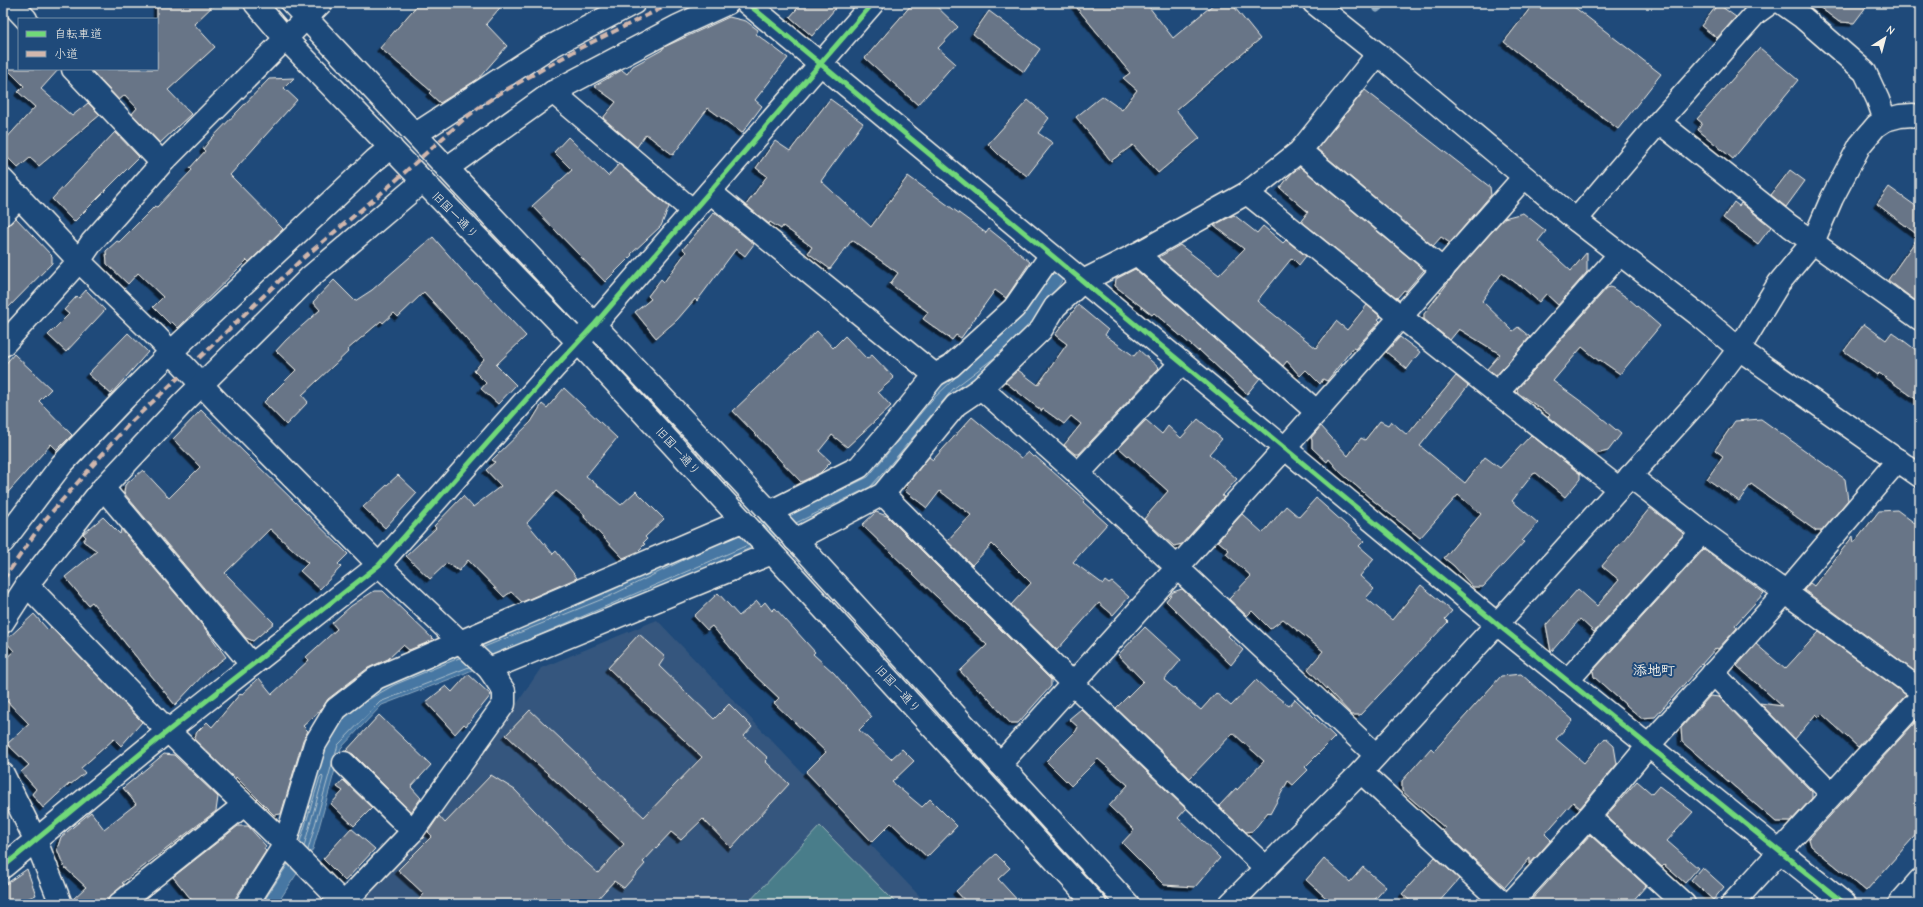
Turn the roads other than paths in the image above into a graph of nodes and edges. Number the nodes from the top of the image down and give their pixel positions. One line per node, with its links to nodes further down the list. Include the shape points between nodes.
1 (11, 3): 11 (street)
2 (255, 3): 12 (street, 旧国一通り)
3 (634, 3): 20 (street, via 548,48)
4 (728, 3): 16 (street, via 678,26)
5 (747, 3): 14 (street)
6 (874, 3): 14 (street)
7 (1314, 3): 13 (street)
8 (1770, 3): 19 (street, via 1756,13)
9 (1782, 3): 18 (street, via 1802,17 1865,72)
10 (306, 8): 12 (street); 20 (street, 旧国一通り)
11 (25, 18)
12 (285, 38): 21 (street, 旧国一通り); 23 (street)
13 (1378, 54): 22 (street); 25 (street)
14 (820, 65): 28 (street); 35 (street)
15 (74, 70): 23 (street)
16 (553, 92): 24 (street); 31 (street)
17 (1920, 118): 18 (street, via 1907,116)
18 (1885, 120): 34 (street, via 1876,126 1860,145 1832,198)
19 (1659, 122): 33 (street); 34 (street)
20 (416, 134): 24 (street, 旧国一通り)
21 (391, 148): 27 (street, 旧国一通り); 47 (street, via 375,160)
22 (1300, 151): 29 (street); 39 (street)
23 (162, 163): 38 (street, via 92,242)
24 (447, 168): 43 (street, 旧国一通り)
25 (1524, 177): 33 (street); 39 (street)
26 (3, 180): 30 (street)
27 (423, 181): 44 (street, 旧国一通り); 50 (street, via 309,278)
28 (710, 192): 31 (street); 49 (street)
29 (1247, 193): 36 (street); 41 (street)
30 (20, 196): 32 (street); 38 (street)
31 (693, 211): 43 (street)
32 (3, 214)
33 (1576, 220): 37 (street)
34 (1813, 242): 42 (street); 46 (street, via 1779,283)
35 (1051, 254): 40 (street); 49 (street, via 1014,308 951,366)
36 (1137, 254): 40 (street); 53 (street)
37 (1619, 255): 46 (street); 52 (street)
38 (79, 261): 45 (street); 47 (street)
39 (1443, 270): 41 (street)
40 (1084, 281): 48 (street); 51 (street, via 1055,307 1041,330)
41 (1401, 317): 52 (street); 53 (street)
42 (1920, 319)
43 (595, 324): 44 (street); 61 (street, 旧国一通り)
44 (578, 342): 62 (street, 旧国一通り); 67 (street)
45 (3, 345)
46 (1739, 349): 55 (street); 58 (street, via 1708,391)
47 (170, 352): 50 (street); 65 (street, via 62,464)
48 (1181, 362): 54 (street); 56 (street)
49 (935, 375): 61 (street, via 859,467)
50 (201, 385): 59 (street); 67 (street)
51 (981, 388): 56 (street); 60 (street, via 956,405)
52 (1498, 392): 58 (street)
53 (1317, 412): 54 (street)
54 (1285, 448): 68 (street); 72 (street)
55 (1898, 460): 57 (street); 70 (street)
56 (1078, 474): 68 (street)
57 (1920, 476)
58 (1624, 482): 63 (street); 72 (street)
59 (103, 488): 69 (street); 74 (street)
60 (883, 494): 64 (street); 78 (street)
61 (773, 515): 64 (street, 旧国一通り)
62 (746, 526): 66 (street, 旧国一通り); 73 (street)
63 (1702, 532): 70 (street); 77 (street)
64 (795, 540): 85 (street, 旧国一通り)
65 (3, 542)
66 (772, 553): 75 (street); 102 (street, 旧国一通り)
67 (379, 565): 73 (street); 74 (street)
68 (1177, 568): 78 (street); 83 (street)
69 (27, 585): 71 (street); 81 (street)
70 (1785, 593): 76 (street); 79 (street)
71 (3, 622)
72 (1497, 624): 77 (street); 83 (street)
73 (461, 641): 75 (street); 93 (street, via 376,678 336,709 315,744)
74 (252, 666): 81 (street)
75 (489, 669): 91 (street, via 504,691 504,704)
76 (1714, 673): 82 (street); 88 (street)
77 (1567, 681): 82 (street)
78 (1072, 683): 85 (street); 96 (street)
79 (1920, 690)
80 (1920, 698): 88 (street)
81 (168, 731): 89 (street); 92 (street)
82 (1648, 746): 90 (street); 94 (street)
83 (1376, 755): 86 (street)
84 (344, 764): 91 (street)
85 (1000, 764): 103 (street, 旧国一通り)
86 (1361, 772): 96 (street); 105 (street)
87 (3, 774): 92 (street)
88 (1831, 793): 94 (street)
89 (244, 805): 93 (street); 99 (street)
90 (1589, 817): 106 (street); 107 (street)
91 (413, 831): 101 (street)
92 (36, 841): 95 (street); 98 (street)
93 (286, 844): 100 (street); 101 (street)
94 (1780, 851): 108 (street); 109 (street)
95 (3, 866)
96 (1266, 867): 104 (street)
97 (1920, 880): 110 (street)
98 (61, 904)
99 (119, 904)
100 (247, 904)
101 (343, 904)
102 (1095, 904)
103 (1128, 904)
104 (1230, 904)
105 (1504, 904)
106 (1510, 904)
107 (1684, 904)
108 (1732, 904)
109 (1845, 904)
110 (1899, 904)

